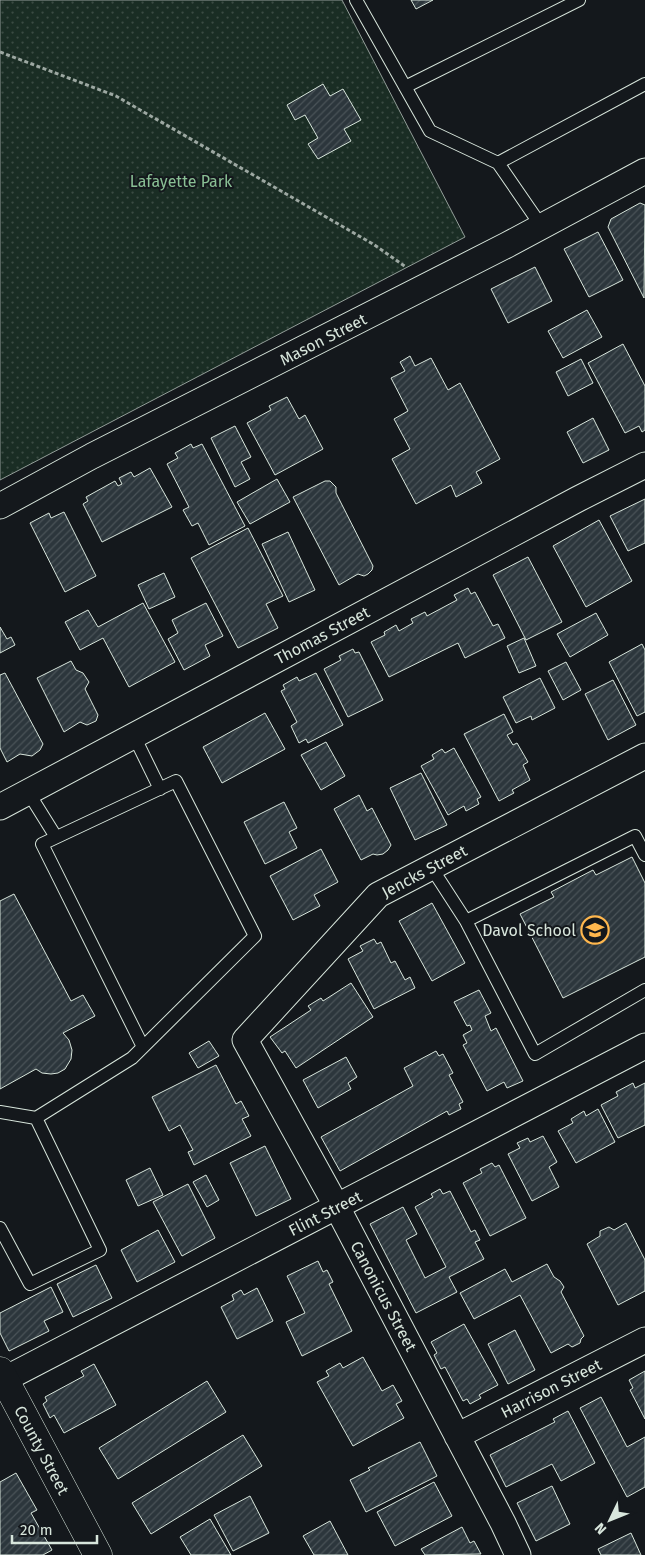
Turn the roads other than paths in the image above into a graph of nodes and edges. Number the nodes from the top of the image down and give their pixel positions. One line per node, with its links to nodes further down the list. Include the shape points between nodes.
1 (356, 0): 4 (lane)
2 (579, 0): 4 (lane)
3 (645, 84): 5 (lane)
4 (405, 87): 5 (lane, via 430,131)
5 (498, 163): 7 (lane)
6 (645, 172): 7 (street, Mason Street)
7 (542, 227): 9 (street, Mason Street)
8 (645, 465): 10 (street, Thomas Street)
9 (0, 506)
10 (134, 736): 12 (lane); 13 (street, Thomas Street)
11 (645, 756): 17 (street, Jencks Street)
12 (160, 789): 15 (lane); 22 (lane, via 176,782 255,936)
13 (28, 792): 14 (street, Thomas Street); 15 (lane)
14 (0, 806)
15 (56, 837): 22 (lane, via 42,844)
16 (645, 855): 18 (lane, via 635,836)
17 (431, 867): 18 (lane); 20 (street, Jencks Street, via 378,895)
18 (466, 921): 19 (lane, via 535,1054)
19 (645, 990)
20 (245, 1040): 25 (street, Canonicus Street)
21 (645, 1046): 25 (street, Flint Street)
22 (143, 1047): 24 (lane, via 132,1058)
23 (0, 1112): 24 (lane)
24 (36, 1118): 26 (lane, via 100,1250 30,1284)
25 (337, 1207): 28 (street, Flint Street); 29 (street, Canonicus Street)
26 (0, 1228)
27 (645, 1340): 29 (street, Harrison Street)
28 (2, 1375): 30 (street, County Street)
29 (457, 1436): 31 (street, Canonicus Street)
30 (98, 1555)
31 (518, 1555)

